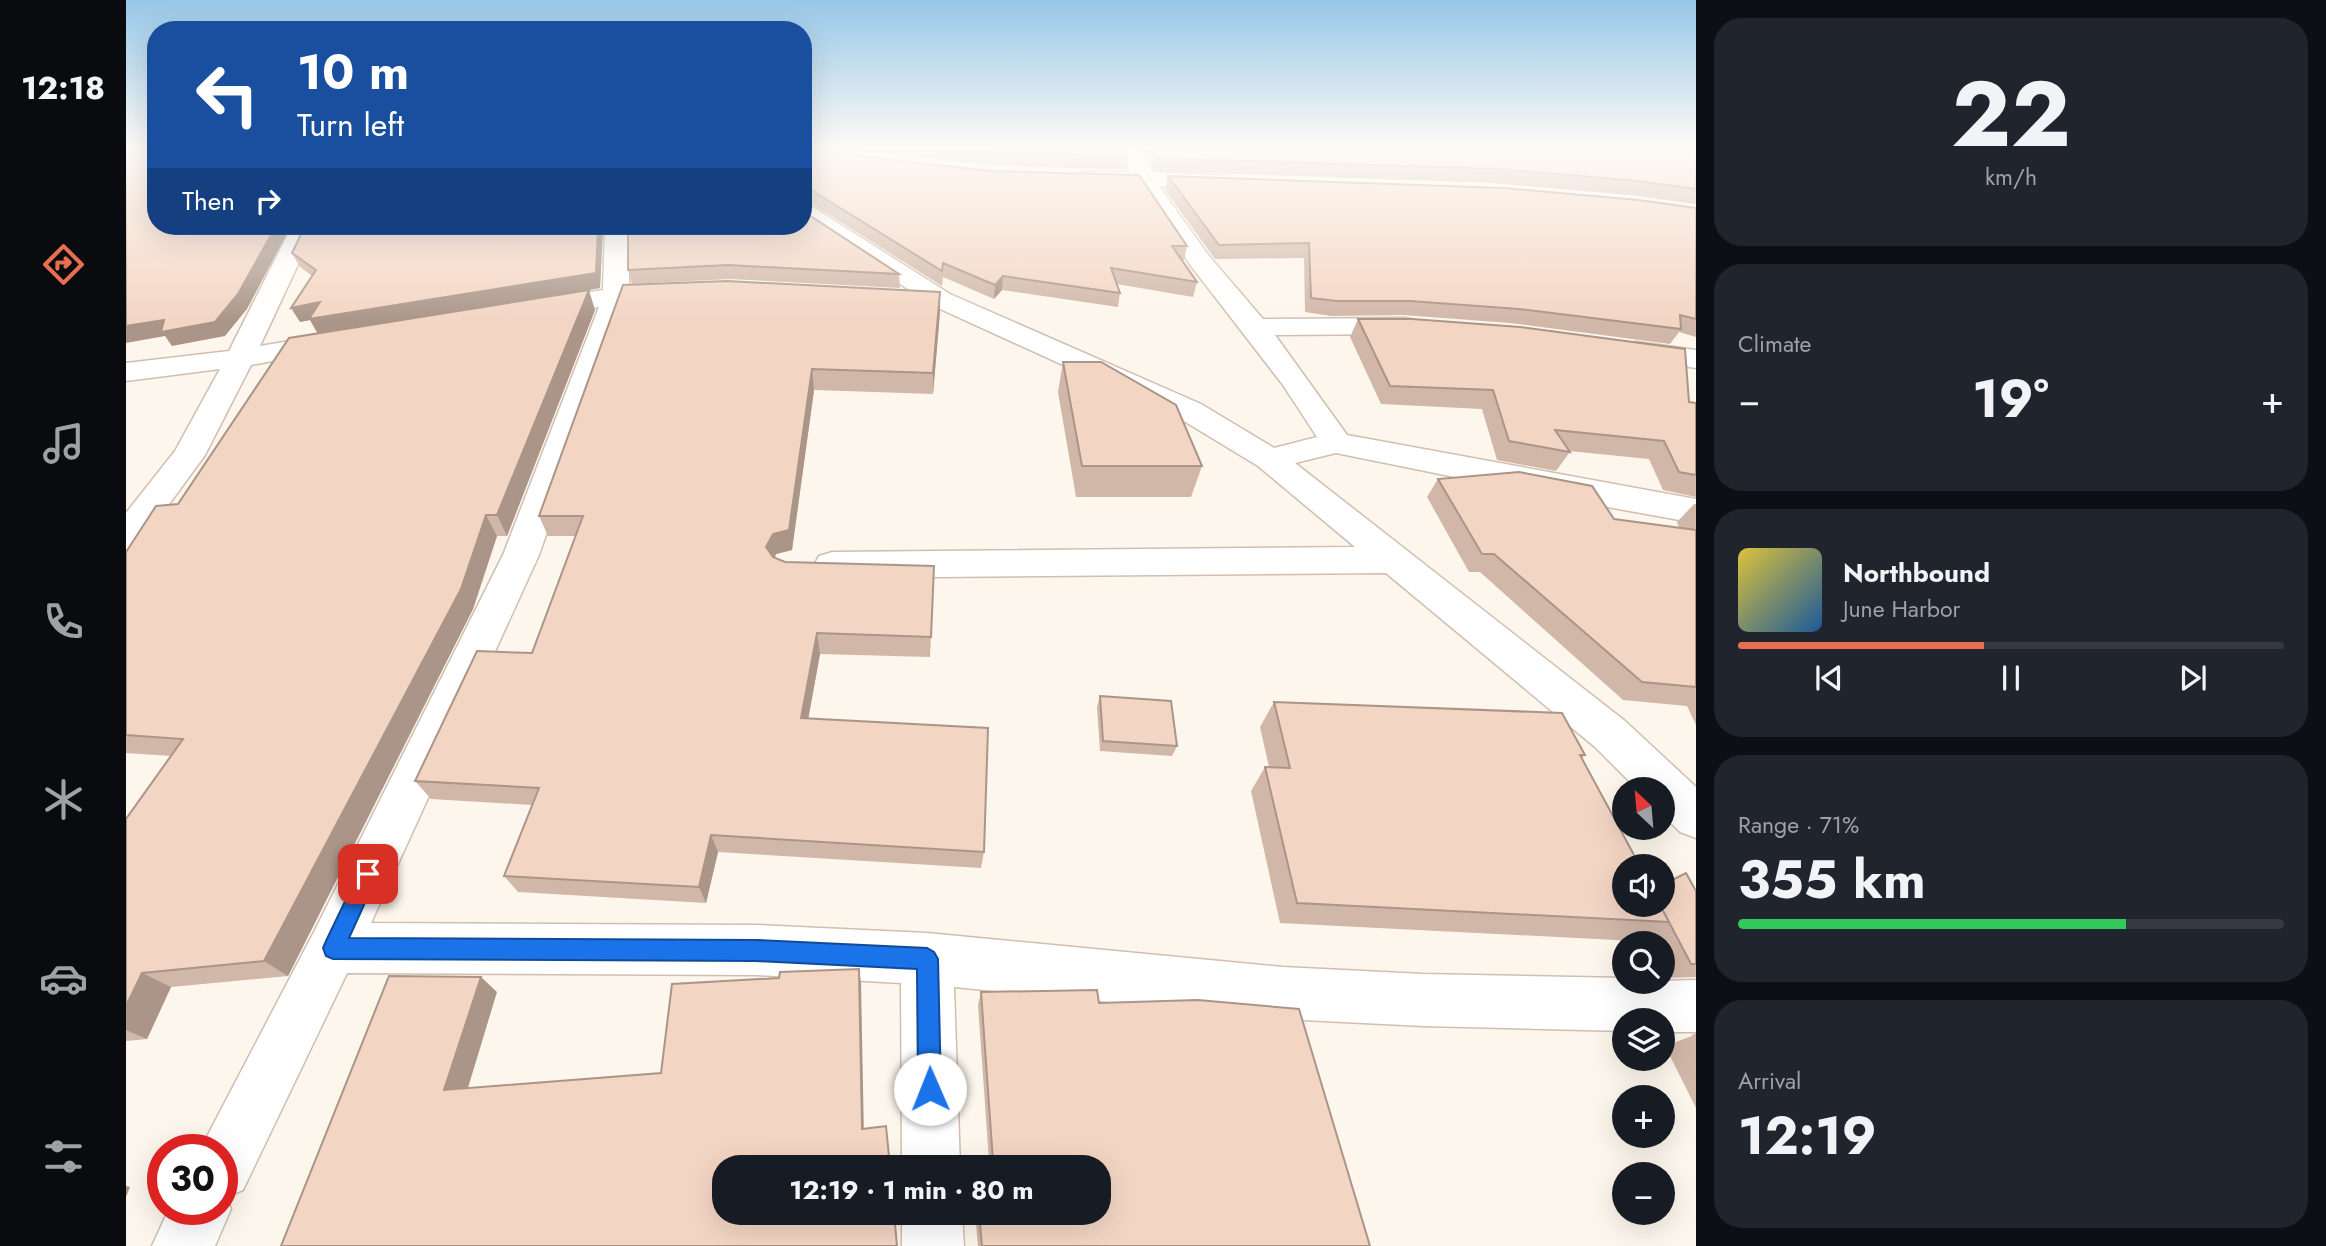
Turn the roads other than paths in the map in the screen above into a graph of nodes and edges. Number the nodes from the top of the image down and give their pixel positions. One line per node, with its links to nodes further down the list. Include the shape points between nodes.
1 (1161, 206): 10 (street)
2 (812, 217): 8 (street)
3 (300, 235): 14 (street)
4 (617, 235): 6 (street)
5 (705, 292): 6 (street)
6 (616, 296): 9 (street); 24 (street, via 521,555)
7 (863, 297): 8 (street)
8 (942, 300): 18 (street, via 1190,411)
9 (513, 313)
10 (1255, 327): 11 (street); 17 (street)
11 (1430, 328)
12 (358, 338): 14 (street)
13 (1613, 349): 15 (street)
14 (240, 358): 16 (street); 20 (street, via 189,455)
15 (1696, 359)
16 (126, 373)
17 (1336, 443): 18 (street); 19 (street)
18 (1269, 459): 21 (street)
19 (1696, 511)
20 (126, 538)
21 (1397, 560): 22 (street); 23 (street, via 1611,734)
22 (804, 566)
23 (1696, 817)
24 (333, 948): 25 (street, via 756,950); 27 (street)
25 (927, 959): 26 (street, via 1283,993); 28 (street)
26 (1696, 1006)
27 (238, 1137)
28 (931, 1155)
29 (193, 1225): 31 (street)
30 (932, 1225): 32 (street)
31 (183, 1246)
32 (933, 1246)

